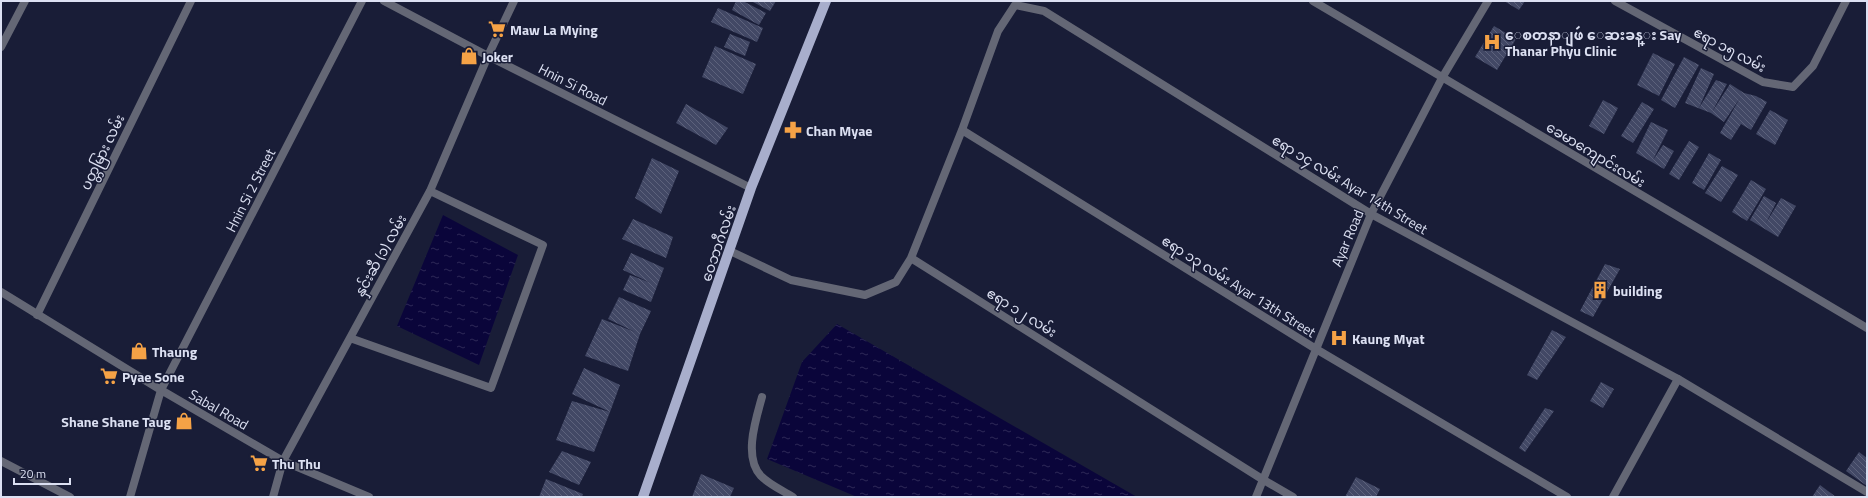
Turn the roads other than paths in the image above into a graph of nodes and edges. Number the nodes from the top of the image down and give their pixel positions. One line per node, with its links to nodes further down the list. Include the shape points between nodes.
1 (25, 1): 12 (street)
2 (191, 1): 22 (street, ပတ္တမြား လမ်း)
3 (362, 1): 27 (street, Hnin Si 2 Street)
4 (384, 1): 13 (street, Hnin Si Road)
5 (514, 1): 13 (street, နှင်းဆီ (၁) လမ်း)
6 (826, 1): 16 (main road, ဝေဘာဂီလမ်း)
7 (1313, 1): 14 (street, ခေမာကျောင်းလမ်း)
8 (1488, 1): 14 (street, Ayar Road)
9 (1615, 1): 10 (street, ဧရာ ၁၅ လမ်း, via 1762,82 1794,86 1812,66)
10 (1846, 1)
11 (1014, 3): 15 (street, via 998,31); 18 (street, ဧရာ ၁၄ လမ်း Ayar 14th Street, via 1044,11)
12 (1, 47)
13 (488, 56): 16 (street, Hnin Si Road); 17 (street, နှင်းဆီ (၁) လမ်း)
14 (1442, 78): 18 (street, Ayar Road); 23 (street, ခေမာကျောင်းလမ်း)
15 (962, 130): 20 (street); 25 (street, ဧရာ ၁၃ လမ်း Ayar 13th Street)
16 (752, 188): 19 (main road, ဝေဘာဂီလမ်း)
17 (430, 191): 24 (street, နှင်းဆီ (၁) လမ်း); 24 (street, via 542,245 492,388)
18 (1371, 214): 25 (street, Ayar Road); 26 (street, ဧရာ ၁၄ လမ်း Ayar 14th Street)
19 (730, 251): 20 (street, via 791,280 865,295 896,282); 37 (main road, ဝေဘာဂီလမ်း)
20 (911, 258): 31 (street, ဧရာ ၁၂ လမ်း)
21 (1, 292): 22 (street, Sabal Road)
22 (37, 314): 27 (street, Sabal Road)
23 (1867, 328)
24 (350, 338): 30 (street, နှင်းဆီ (၁) လမ်း)
25 (1316, 349): 31 (street, Ayar Road); 41 (street, ဧရာ ၁၃ လမ်း Ayar 13th Street)
26 (1678, 379): 32 (street, ဧရာ ၁၄ လမ်း Ayar 14th Street); 42 (street)
27 (161, 390): 30 (street, Sabal Road); 34 (street, Hnin Si 2 Street)
28 (762, 397): 38 (street, via 753,432 755,466 768,482)
29 (1, 461): 33 (street)
30 (283, 461): 35 (street, နှင်းဆီ (၁) လမ်း); 36 (street, Sabal Road)
31 (1262, 479): 39 (street, Ayar Road); 40 (street, ဧရာ ၁၂ လမ်း)
32 (1867, 492)
33 (70, 497)
34 (130, 497)
35 (273, 497)
36 (369, 497)
37 (643, 497)
38 (793, 497)
39 (1256, 497)
40 (1293, 497)
41 (1567, 497)
42 (1613, 497)

